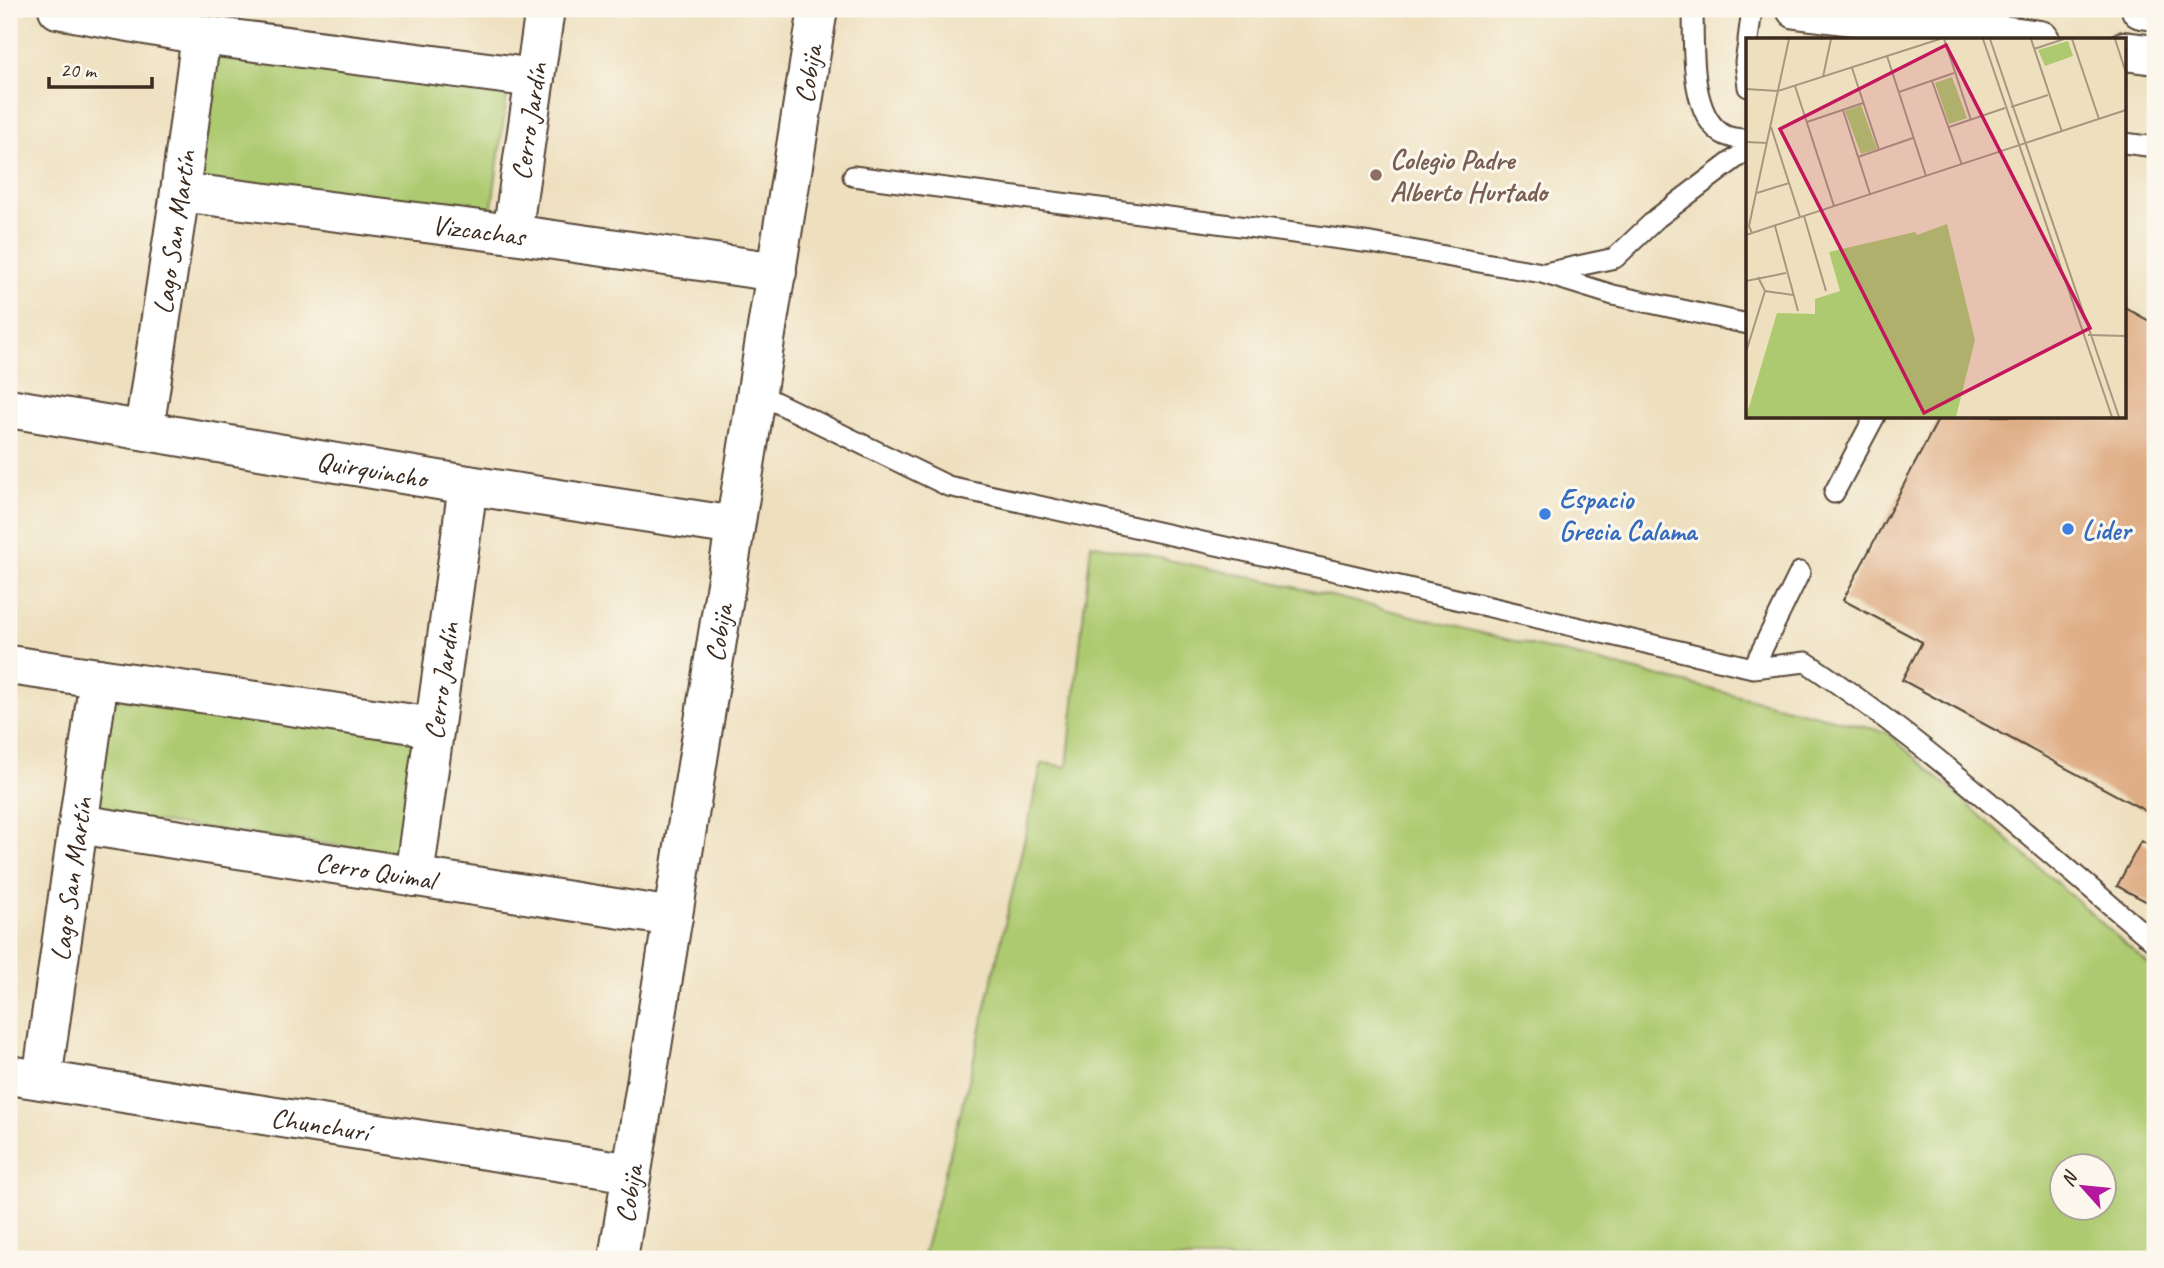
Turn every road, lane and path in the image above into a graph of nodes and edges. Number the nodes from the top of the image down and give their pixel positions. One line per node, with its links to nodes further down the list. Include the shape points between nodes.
1 (58, 9): 9 (street)
2 (545, 9): 14 (street, Cerro Jardín)
3 (818, 9): 22 (street, Cobija)
4 (1693, 9): 15 (lane, via 1699,100 1721,133)
5 (1752, 9): 10 (lane)
6 (1796, 9): 11 (street)
7 (2141, 9): 8 (street)
8 (2155, 11)
9 (201, 35): 14 (street); 20 (street, Lago San Martín)
10 (1748, 38)
11 (2024, 38)
12 (2126, 51): 13 (street)
13 (2155, 55)
14 (535, 78): 21 (street, Cerro Jardín)
15 (1746, 139)
16 (2126, 143): 17 (lane)
17 (2155, 148)
18 (1746, 151): 23 (lane, via 1657,218 1615,258)
19 (853, 176): 23 (lane, via 1371,243)
20 (180, 192): 21 (street, Vizcachas); 28 (street, Lago San Martín)
21 (512, 234): 22 (street, Vizcachas)
22 (777, 272): 25 (street, Cobija)
23 (1542, 273): 24 (lane, via 1613,295)
24 (1746, 324)
25 (757, 393): 31 (street, Cobija); 34 (lane, via 948,486)
26 (9, 408): 28 (street, Quirquincho)
27 (1874, 418): 30 (lane)
28 (144, 430): 29 (street, Quirquincho)
29 (468, 485): 31 (street, Quirquincho); 36 (street, Cerro Jardín)
30 (1834, 493)
31 (735, 526): 39 (street, Cobija)
32 (1800, 572): 34 (lane)
33 (9, 664): 35 (street)
34 (1753, 668): 40 (lane, via 1806,662 1862,699)
35 (99, 678): 36 (street); 37 (street, Lago San Martín)
36 (434, 727): 38 (street, Cerro Jardín)
37 (78, 824): 38 (street, Cerro Quimal); 41 (street, Lago San Martín)
38 (414, 877): 39 (street, Cerro Quimal)
39 (673, 917): 42 (street, Cobija)
40 (2155, 943)
41 (25, 1077): 42 (street, Chunchurí)
42 (632, 1173): 43 (street, Cobija)
43 (618, 1259)

